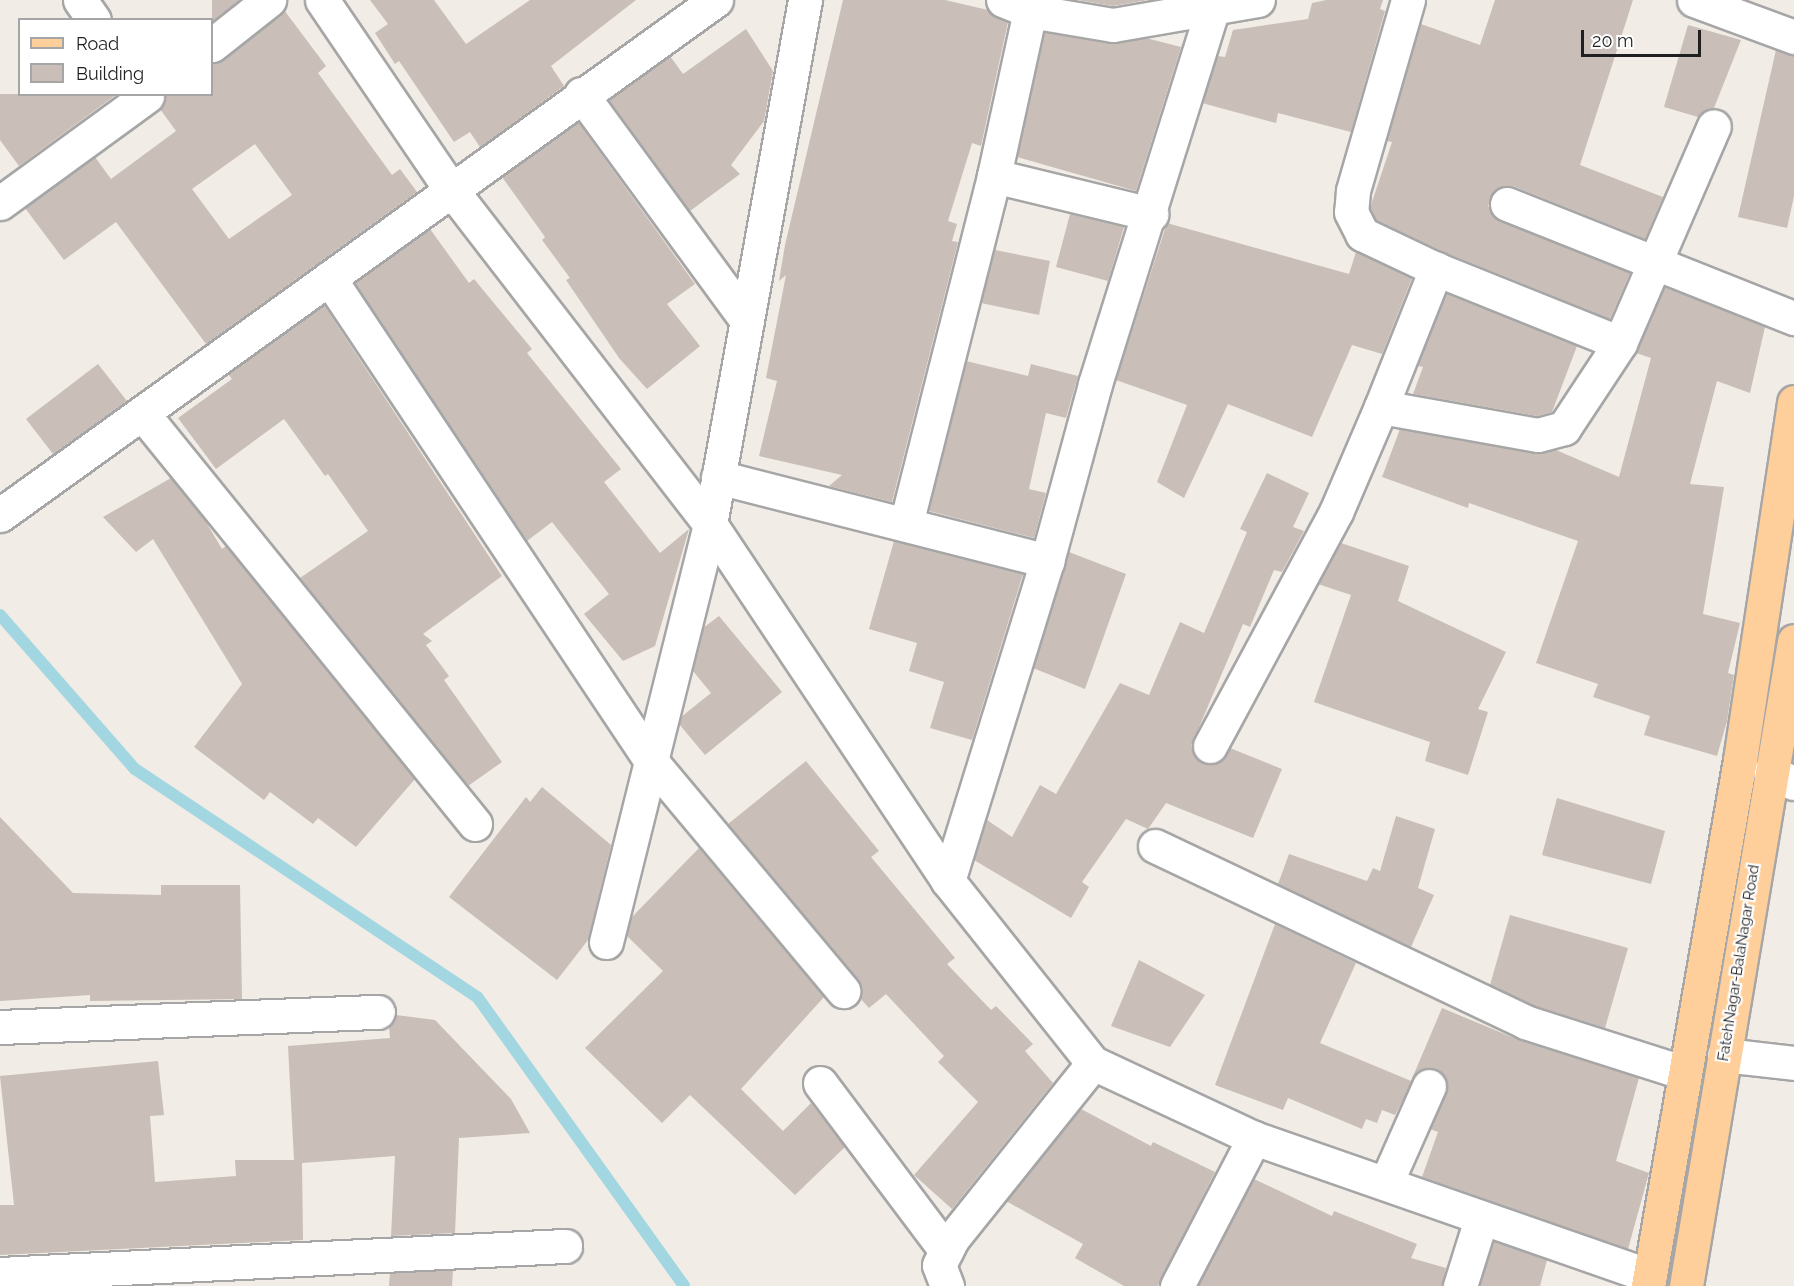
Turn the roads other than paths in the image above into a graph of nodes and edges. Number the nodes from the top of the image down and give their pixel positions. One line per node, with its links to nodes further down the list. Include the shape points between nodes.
1 (80, 0): 11 (street)
2 (269, 0): 13 (street)
3 (322, 0): 18 (street)
4 (716, 0): 14 (street)
5 (805, 0): 26 (street)
6 (1258, 0): 10 (street)
7 (1408, 0): 23 (street, via 1353,191 1351,212 1362,234)
8 (1694, 0): 12 (street)
9 (1016, 5): 10 (street, via 1113,25); 17 (street)
10 (1214, 5): 21 (street)
11 (93, 18)
12 (1794, 37)
13 (213, 44)
14 (581, 94): 18 (street); 26 (street)
15 (146, 96): 19 (street)
16 (1714, 126): 22 (street)
17 (994, 176): 21 (street); 33 (street)
18 (450, 188): 24 (street); 34 (street)
19 (0, 203)
20 (1507, 204): 22 (street)
21 (1151, 214): 35 (street, via 1095,384)
22 (1654, 262): 25 (street); 27 (street)
23 (1436, 269): 27 (street); 29 (street)
24 (329, 278): 30 (street); 38 (street)
25 (1794, 318)
26 (747, 321): 31 (street)
27 (1620, 343): 29 (street, via 1564,428 1538,435)
28 (1794, 402): 50 (main road, via 1740,760)
29 (1381, 407): 37 (street, via 1336,512)
30 (142, 413): 32 (street); 40 (street)
31 (718, 477): 33 (street); 34 (street)
32 (12, 506)
33 (906, 524): 35 (street)
34 (710, 525): 38 (street); 42 (street)
35 (1047, 561): 42 (street)
36 (1794, 641): 39 (main road, FatehNagar-BalaNagar Road)
37 (1210, 746)
38 (651, 761): 43 (street); 44 (street)
39 (1782, 777): 47 (main road, FatehNagar-BalaNagar Road)
40 (475, 824)
41 (1155, 846): 50 (street, via 1525,1022)
42 (948, 881): 48 (street)
43 (606, 942)
44 (843, 991)
45 (378, 1012): 46 (street)
46 (0, 1027)
47 (1724, 1055): 49 (street); 60 (main road, FatehNagar-BalaNagar Road)
48 (1093, 1063): 53 (street); 57 (street)
49 (1794, 1063)
50 (1685, 1073): 59 (main road)
51 (820, 1083): 57 (street)
52 (1429, 1086): 54 (street)
53 (1254, 1138): 54 (street); 62 (street)
54 (1386, 1183): 55 (street)
55 (1481, 1219): 59 (street); 63 (street)
56 (565, 1246): 58 (street)
57 (946, 1251): 61 (street, via 939,1265)
58 (0, 1274)
59 (1649, 1281)
60 (1692, 1284)
61 (948, 1286)
62 (1177, 1286)
63 (1460, 1286)

